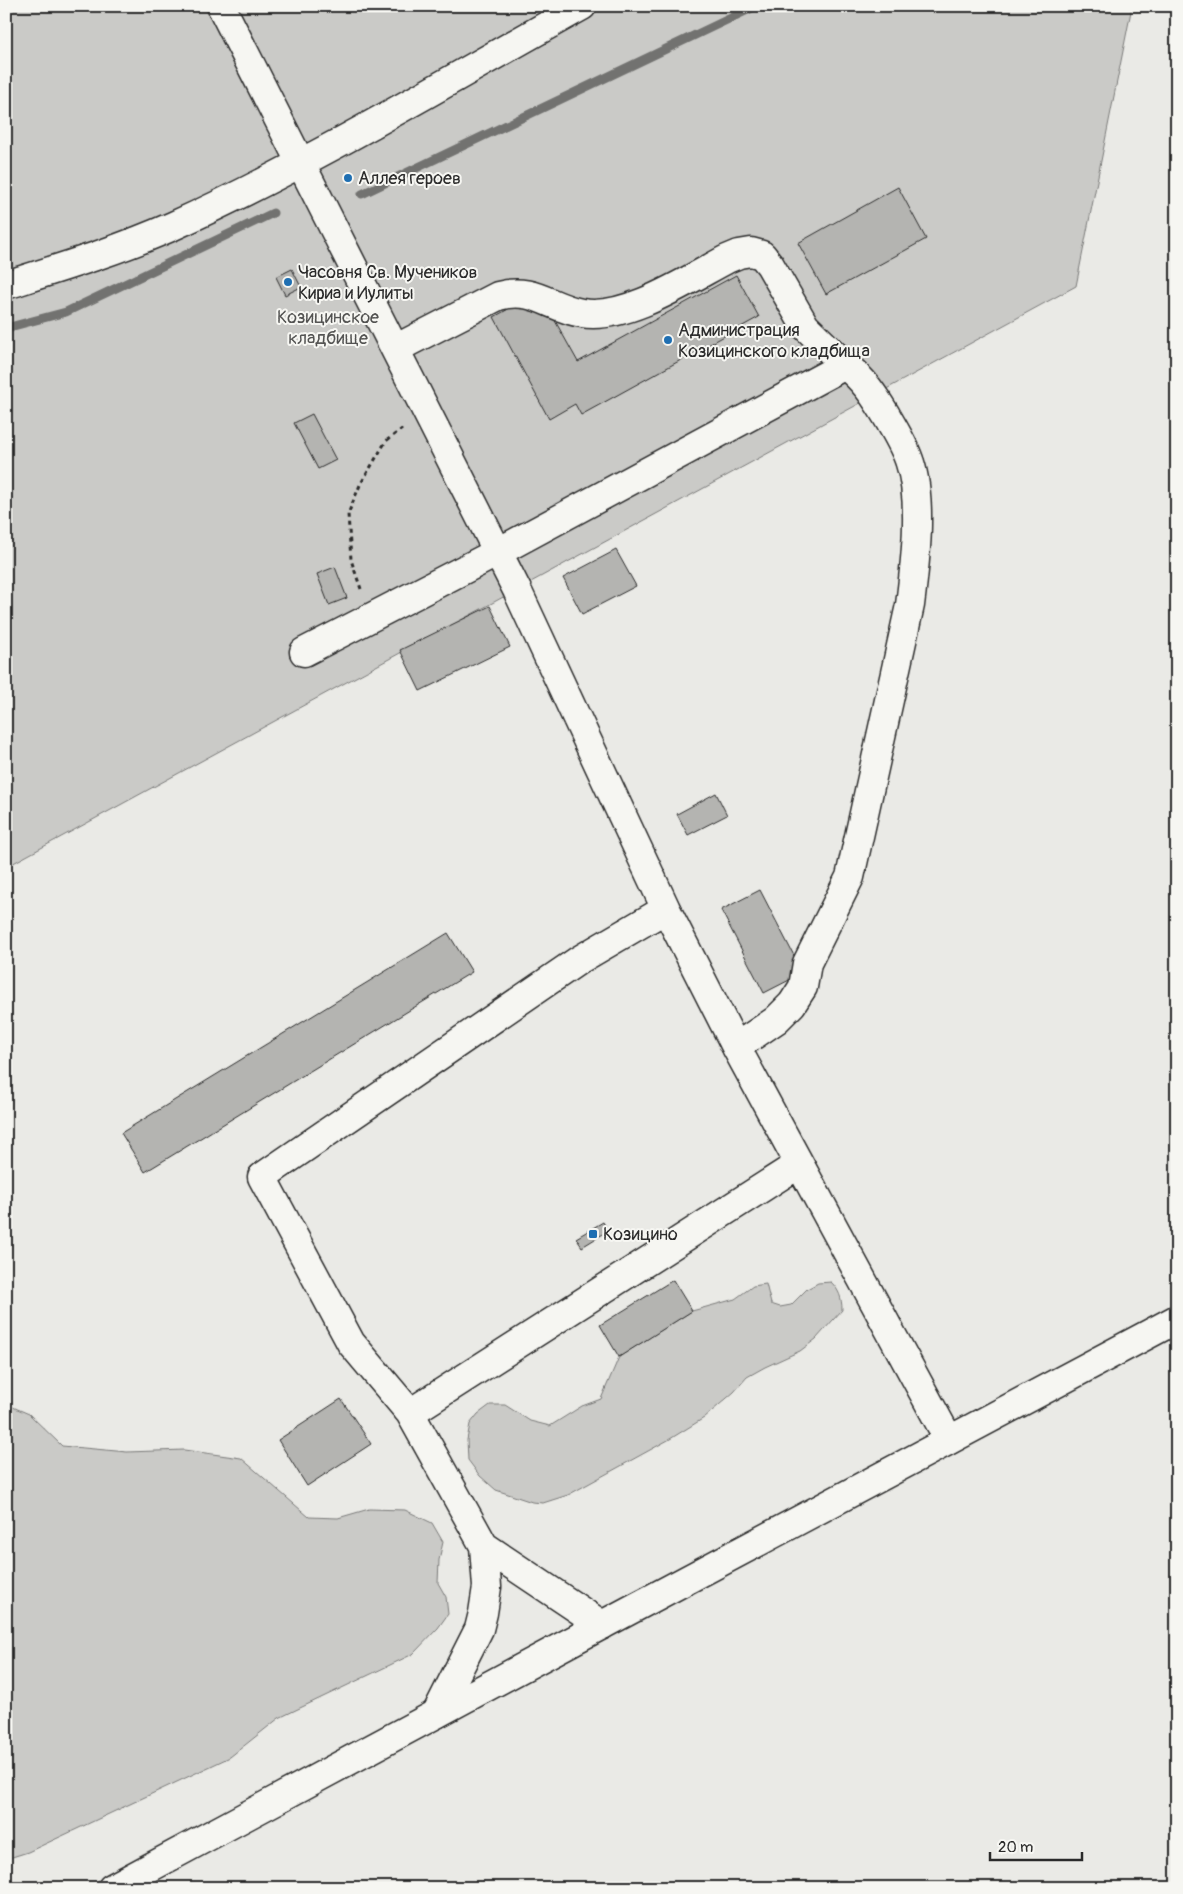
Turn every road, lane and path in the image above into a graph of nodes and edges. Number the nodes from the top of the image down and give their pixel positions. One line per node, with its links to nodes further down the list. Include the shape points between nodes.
1 (222, 6): 3 (main road)
2 (582, 6): 3 (main road)
3 (301, 163): 4 (main road, via 173,226 110,252); 5 (main road)
4 (6, 285)
5 (395, 349): 6 (main road, via 498,296 523,293 584,314 608,313 650,300 727,259 751,252 762,255 805,326); 7 (main road)
6 (845, 365): 8 (main road); 12 (main road, via 860,376 874,396 904,445 911,465 916,560 910,605 850,877 792,1004 776,1020)
7 (426, 410): 8 (main road); 9 (path, via 386,441 360,485 348,514 351,560)
8 (498, 552): 10 (main road); 11 (main road)
9 (363, 592)
10 (304, 652)
11 (666, 909): 12 (main road); 15 (main road, via 579,960 262,1177 351,1343)
12 (736, 1046): 13 (main road)
13 (800, 1164): 15 (main road); 16 (main road)
14 (1177, 1319): 16 (main road)
15 (410, 1413): 17 (main road)
16 (949, 1440): 18 (main road)
17 (484, 1546): 18 (main road); 19 (main road, via 487,1587 479,1629)
18 (602, 1624): 19 (main road)
19 (436, 1714): 20 (main road)
20 (112, 1888)

